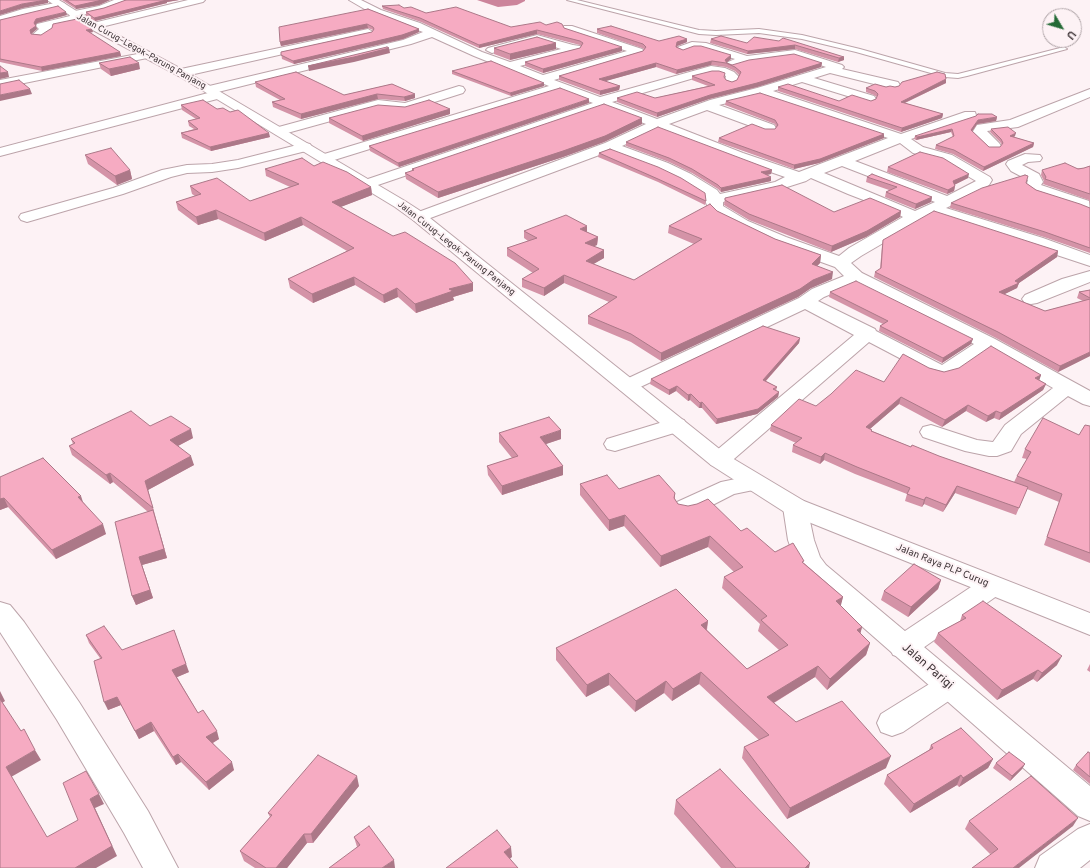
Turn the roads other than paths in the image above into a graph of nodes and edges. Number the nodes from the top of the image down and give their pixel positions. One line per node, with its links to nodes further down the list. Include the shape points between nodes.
1 (123, 0): 5 (street, via 99,9)
2 (200, 0): 5 (street)
3 (354, 0): 9 (street, via 377,12)
4 (570, 0): 14 (lane, via 699,32 759,31 802,37 946,75 967,74)
5 (67, 9): 6 (street, via 22,12); 10 (street, via 75,18 40,26 48,28); 16 (street, Jalan Curug–Legok–Parung Panjang)
6 (0, 19)
7 (568, 28): 23 (street, via 638,51)
8 (368, 32): 21 (street)
9 (432, 33): 15 (street); 31 (street, via 407,42)
10 (37, 35)
11 (586, 45): 12 (street)
12 (573, 49): 15 (street, via 538,38); 19 (street)
13 (682, 49): 17 (street, via 702,45)
14 (1064, 50)
15 (478, 54): 19 (street)
16 (148, 55): 21 (street, Jalan Curug–Legok–Parung Panjang); 26 (street)
17 (746, 59): 18 (street); 20 (street, via 795,53 838,67)
18 (732, 64)
19 (509, 66): 23 (street)
20 (832, 70): 22 (street); 28 (street)
21 (181, 73): 31 (street, Jalan Curug–Legok–Parung Panjang)
22 (804, 79): 30 (street); 33 (street)
23 (544, 80): 27 (street)
24 (675, 80): 25 (street, via 712,69 730,74 733,77); 34 (street); 35 (street)
25 (731, 80)
26 (0, 84)
27 (561, 86): 34 (street); 45 (street)
28 (894, 86)
29 (459, 90): 39 (street, via 406,107 378,104)
30 (762, 92): 35 (street); 40 (street)
31 (213, 93): 39 (street, Jalan Curug–Legok–Parung Panjang); 44 (street)
32 (1090, 93): 42 (street, via 1013,124 982,128 979,133)
33 (870, 99)
34 (601, 103): 37 (street); 49 (street)
35 (711, 104): 37 (street); 38 (street)
36 (970, 115): 40 (street)
37 (657, 124): 41 (street); 48 (street, via 738,156)
38 (769, 128)
39 (280, 131): 43 (street, Jalan Curug–Legok–Parung Panjang)
40 (901, 138): 47 (street); 51 (street, via 918,150 947,158 985,180 970,191)
41 (610, 146): 50 (street, via 686,177 712,193); 53 (street)
42 (994, 146)
43 (305, 147): 45 (street, Jalan Curug–Legok–Parung Panjang); 55 (street, via 238,164 168,173)
44 (0, 152)
45 (326, 158): 49 (street, Jalan Curug–Legok–Parung Panjang)
46 (1035, 158): 52 (street, via 1025,158 1013,164 1034,177 1036,182 1033,187)
47 (841, 160): 48 (street); 51 (street)
48 (807, 175): 50 (street, via 779,185); 54 (street, via 898,208)
49 (367, 184): 53 (street, Jalan Curug–Legok–Parung Panjang)
50 (713, 200): 56 (street, via 719,211 742,224 780,241)
51 (940, 205): 54 (street); 57 (street)
52 (1088, 205)
53 (419, 217): 64 (street, Jalan Curug–Legok–Parung Panjang)
54 (915, 217): 56 (street)
55 (27, 218)
56 (841, 262): 59 (street)
57 (1090, 262)
58 (1090, 276): 60 (street)
59 (856, 277): 61 (street); 63 (street)
60 (1032, 299)
61 (805, 302): 62 (street); 64 (street)
62 (868, 333): 63 (street, via 942,371); 70 (street)
63 (988, 343): 65 (street)
64 (627, 386): 67 (street, Jalan Curug–Legok–Parung Panjang)
65 (1066, 388): 66 (street); 68 (street, via 1012,430 1003,446 998,449 973,446)
66 (1090, 400)
67 (676, 425): 69 (street); 70 (street, Jalan Curug–Legok–Parung Panjang)
68 (931, 432)
69 (615, 444)
70 (719, 460): 71 (street, Jalan Curug–Legok–Parung Panjang)
71 (755, 483): 72 (street, Jalan Curug–Legok–Parung Panjang); 73 (street, via 729,487)
72 (795, 507): 74 (street, Jalan Raya PLP Curug); 77 (street, Jalan Parigi, via 801,540 808,560 817,572)
73 (686, 508)
74 (992, 586): 76 (street, Jalan Raya PLP Curug); 77 (street)
75 (0, 612): 82 (street, via 68,711)
76 (1090, 624)
77 (903, 647): 78 (street, Jalan Parigi)
78 (948, 686): 79 (street); 80 (street, Jalan Parigi)
79 (892, 723)
80 (1090, 806)
81 (1090, 840): 83 (street)
82 (161, 868)
83 (1052, 868)

